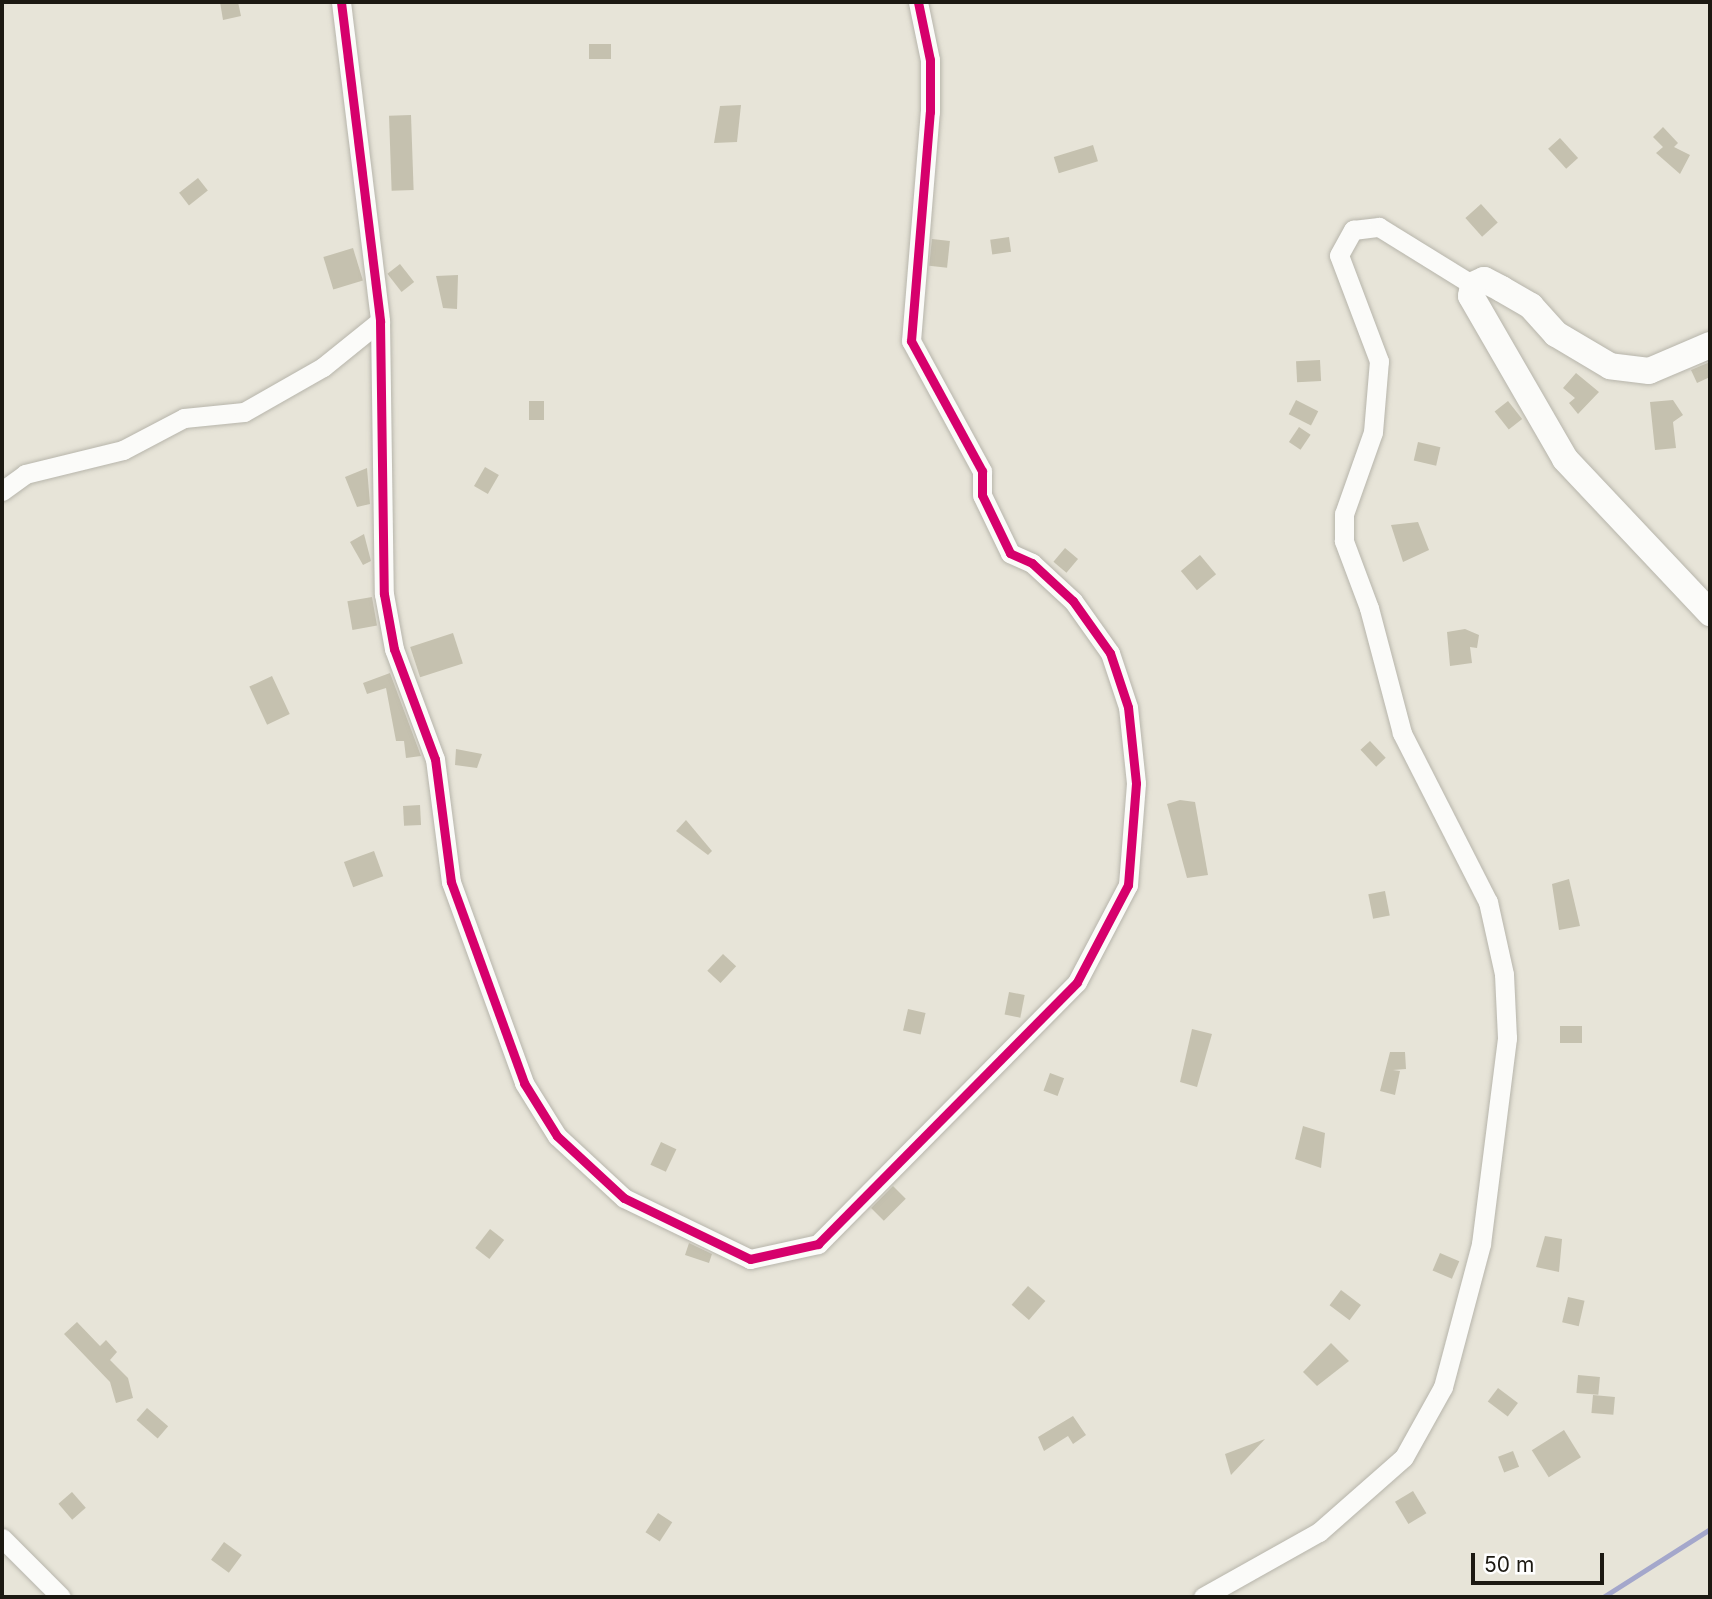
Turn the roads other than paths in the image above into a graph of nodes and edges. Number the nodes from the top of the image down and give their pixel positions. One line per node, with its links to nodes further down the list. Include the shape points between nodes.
1 (341, 2): 4 (street)
2 (918, 2): 4 (street, via 930,60 930,112 911,341 982,471 982,495 1010,554 1032,563 1073,601 1110,653 1128,707 1136,783 1128,885 1077,982 818,1244 750,1259 697,1238 624,1198 557,1136 524,1083 452,882 435,759 394,649 384,594)
3 (1473, 285): 5 (main road, via 1484,280 1531,306 1556,334 1610,366 1649,371); 7 (main road, via 1471,296 1499,335 1555,445 1614,517 1671,566); 10 (street, via 1379,227 1353,230 1339,255 1379,362 1373,432 1345,514 1344,541 1369,608 1402,733 1488,902 1504,974 1505,1059 1481,1244 1443,1387 1404,1457 1320,1532)
4 (380, 321): 6 (street, via 323,367 244,412 184,418 123,450 25,474)
5 (1710, 345)
6 (2, 491)
7 (1710, 612)
8 (2, 1538): 9 (street)
9 (61, 1597)
10 (1203, 1597)

